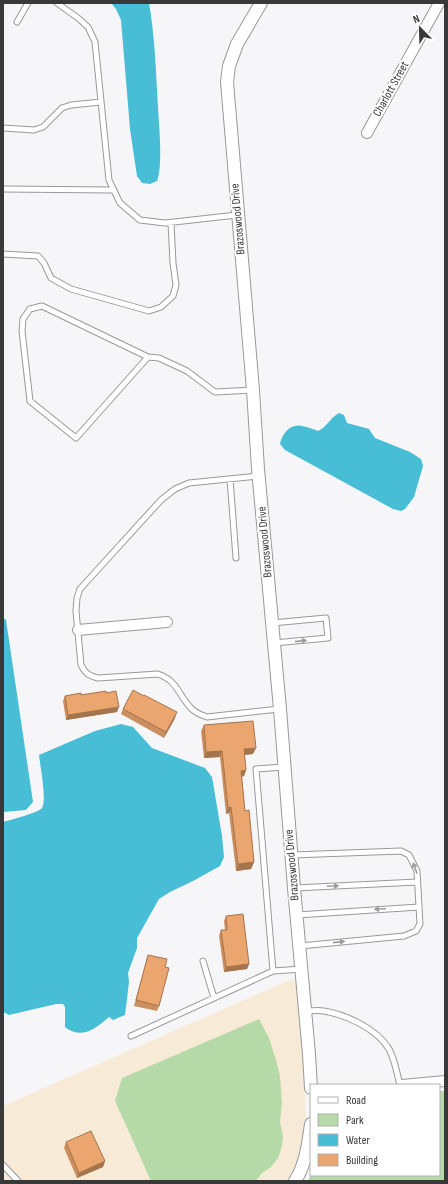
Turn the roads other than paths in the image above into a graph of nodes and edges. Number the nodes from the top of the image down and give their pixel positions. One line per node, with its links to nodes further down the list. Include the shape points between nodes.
1 (28, 3): 5 (lane)
2 (57, 3): 6 (lane, via 88,27 95,42)
3 (261, 3): 11 (street, Brazoswood Drive, via 237,44 229,66 227,82)
4 (439, 3): 8 (street, Charlott Street)
5 (17, 22)
6 (101, 102): 7 (lane, via 62,108 43,127 34,130); 10 (lane, via 109,180)
7 (3, 128)
8 (367, 133)
9 (3, 189): 10 (lane)
10 (114, 190): 12 (lane, via 120,203 140,220)
11 (237, 215): 12 (lane); 15 (street, Brazoswood Drive)
12 (171, 223): 13 (lane, via 176,285 173,296 161,307 149,311 71,289 51,278 38,256)
13 (3, 254)
14 (148, 357): 14 (lane, via 76,438 30,402 23,320 30,309 42,306); 15 (lane, via 158,358 187,371 215,392)
15 (253, 390): 16 (street, Brazoswood Drive)
16 (259, 476): 17 (lane); 20 (street, Brazoswood Drive)
17 (230, 479): 18 (lane); 21 (lane, via 190,483 161,500 80,590 76,610)
18 (236, 558)
19 (167, 622): 21 (street)
20 (272, 623): 22 (street, Brazoswood Drive); 22 (lane, one-way to 20, via 328,638 326,618)
21 (78, 630): 23 (lane, via 81,665 90,677 158,674 173,682 190,708 207,717)
22 (273, 643): 23 (street, Brazoswood Drive)
23 (280, 708): 24 (street, Brazoswood Drive)
24 (284, 767): 25 (street, Brazoswood Drive); 33 (lane, via 256,769)
25 (291, 855): 26 (lane, one-way to 25, via 417,871 409,855 401,851); 27 (street, Brazoswood Drive)
26 (417, 882): 27 (lane, one-way to 26); 28 (lane)
27 (294, 888): 29 (street, Brazoswood Drive)
28 (419, 907): 29 (lane, one-way to 29); 30 (lane, one-way to 28, via 404,936 416,931 420,924)
29 (297, 915): 30 (street, Brazoswood Drive)
30 (300, 946): 32 (street, Brazoswood Drive)
31 (203, 961): 34 (lane)
32 (302, 969): 33 (lane); 35 (street, Brazoswood Drive)
33 (273, 971): 34 (lane)
34 (214, 998): 36 (lane)
35 (306, 1012): 38 (street, Brazoswood Drive); 39 (lane, via 322,1010 337,1014 354,1020 374,1033 390,1050)
36 (131, 1036)
37 (445, 1081): 40 (street)
38 (311, 1084)
39 (401, 1084)
40 (412, 1084)
41 (310, 1130): 44 (street, via 306,1156)
42 (3, 1165): 43 (lane)
43 (18, 1181)
44 (295, 1181)

